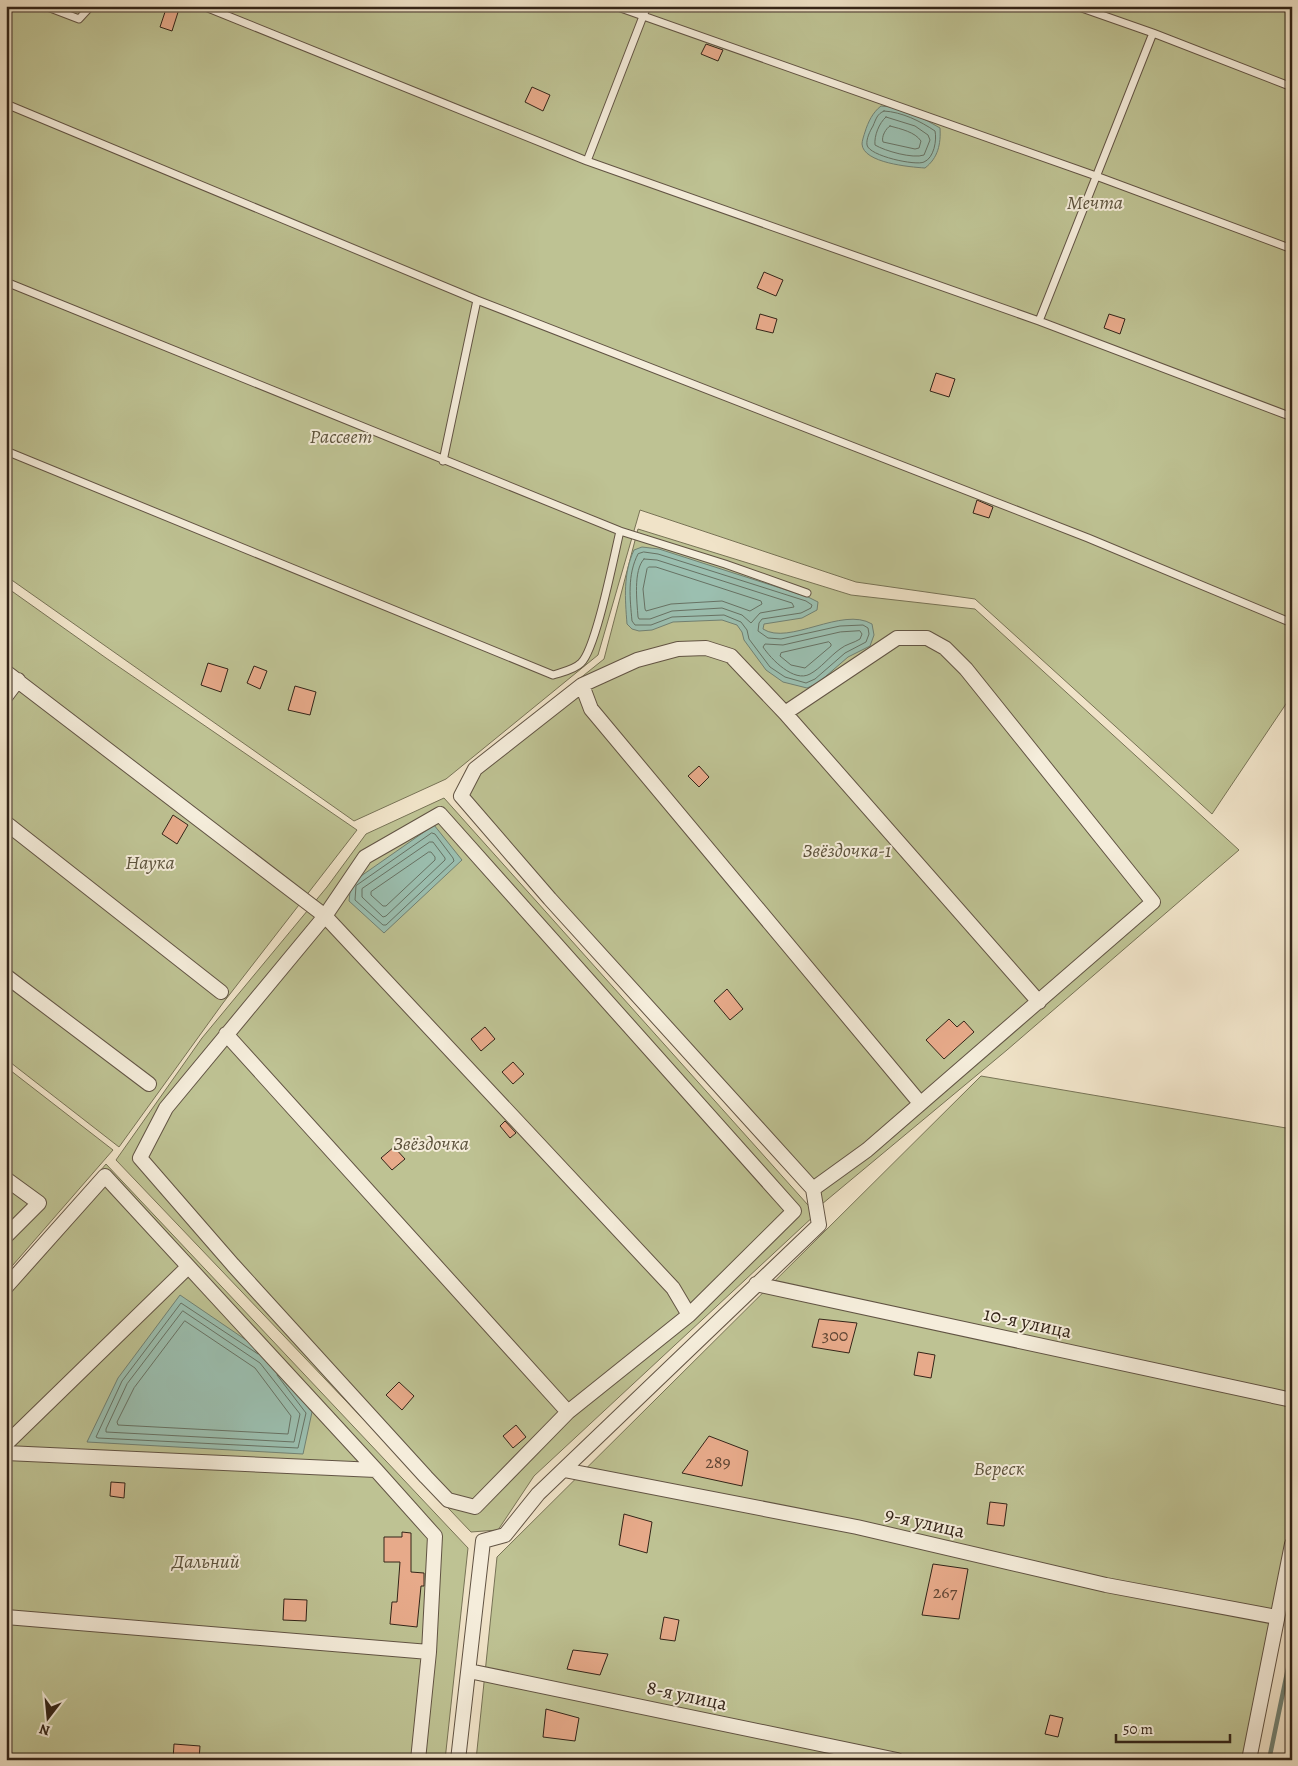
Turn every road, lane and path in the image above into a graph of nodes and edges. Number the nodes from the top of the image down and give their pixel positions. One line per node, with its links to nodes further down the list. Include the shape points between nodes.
1 (45, 6): 2 (lane, via 79,19)
2 (91, 6)
3 (203, 6): 11 (lane)
4 (616, 6): 7 (lane)
5 (647, 6): 7 (lane)
6 (1076, 6): 8 (lane)
7 (643, 17): 11 (lane); 12 (lane)
8 (1153, 33): 9 (lane); 12 (lane)
9 (1292, 87)
10 (6, 104): 15 (lane)
11 (587, 161): 16 (lane)
12 (1096, 176): 13 (lane); 16 (lane)
13 (1292, 250)
14 (6, 282): 19 (lane)
15 (477, 300): 19 (lane); 22 (lane, via 1088,538)
16 (1039, 321): 17 (lane)
17 (1292, 417)
18 (6, 451): 20 (lane, via 553,675 582,663 592,644)
19 (443, 461): 20 (lane)
20 (620, 531): 21 (lane)
21 (807, 593)
22 (1292, 623)
23 (6, 672): 24 (street)
24 (18, 680): 26 (street); 29 (street)
25 (582, 685): 27 (street, via 637,660 678,649 706,648 731,656); 35 (street, via 591,710); 37 (street, via 475,769 461,796)
26 (6, 696)
27 (785, 713): 32 (street); 32 (street, via 897,638 927,638 945,648 966,669 1153,902)
28 (6, 823): 31 (street)
29 (325, 916): 33 (street); 42 (street, via 673,1288); 42 (street, via 365,857 440,814 794,1211)
30 (6, 976): 34 (street)
31 (221, 992)
32 (1039, 1002): 35 (street)
33 (226, 1034): 44 (street); 44 (street, via 166,1108 140,1158 233,1265 448,1500 475,1508)
34 (149, 1084)
35 (920, 1103): 37 (street, via 867,1150)
36 (6, 1179): 38 (street, via 39,1203)
37 (813, 1189): 40 (street, via 819,1225)
38 (6, 1236)
39 (188, 1266): 41 (street, via 105,1176); 45 (street); 47 (street)
40 (756, 1284): 43 (street, 10-я улица); 48 (street)
41 (6, 1287)
42 (689, 1315): 44 (street)
43 (1292, 1400)
44 (568, 1412)
45 (6, 1444)
46 (6, 1453): 47 (street)
47 (376, 1470): 52 (street, via 435,1536)
48 (564, 1470): 51 (street, 9-я улица, via 857,1527 1106,1585); 53 (street, via 538,1494 504,1535 483,1541)
49 (1292, 1544): 51 (street)
50 (6, 1616): 52 (street)
51 (1276, 1616): 57 (street)
52 (429, 1652): 54 (street)
53 (468, 1671): 55 (street); 56 (street, 8-я улица)
54 (418, 1760)
55 (458, 1760)
56 (896, 1760)
57 (1249, 1760)

